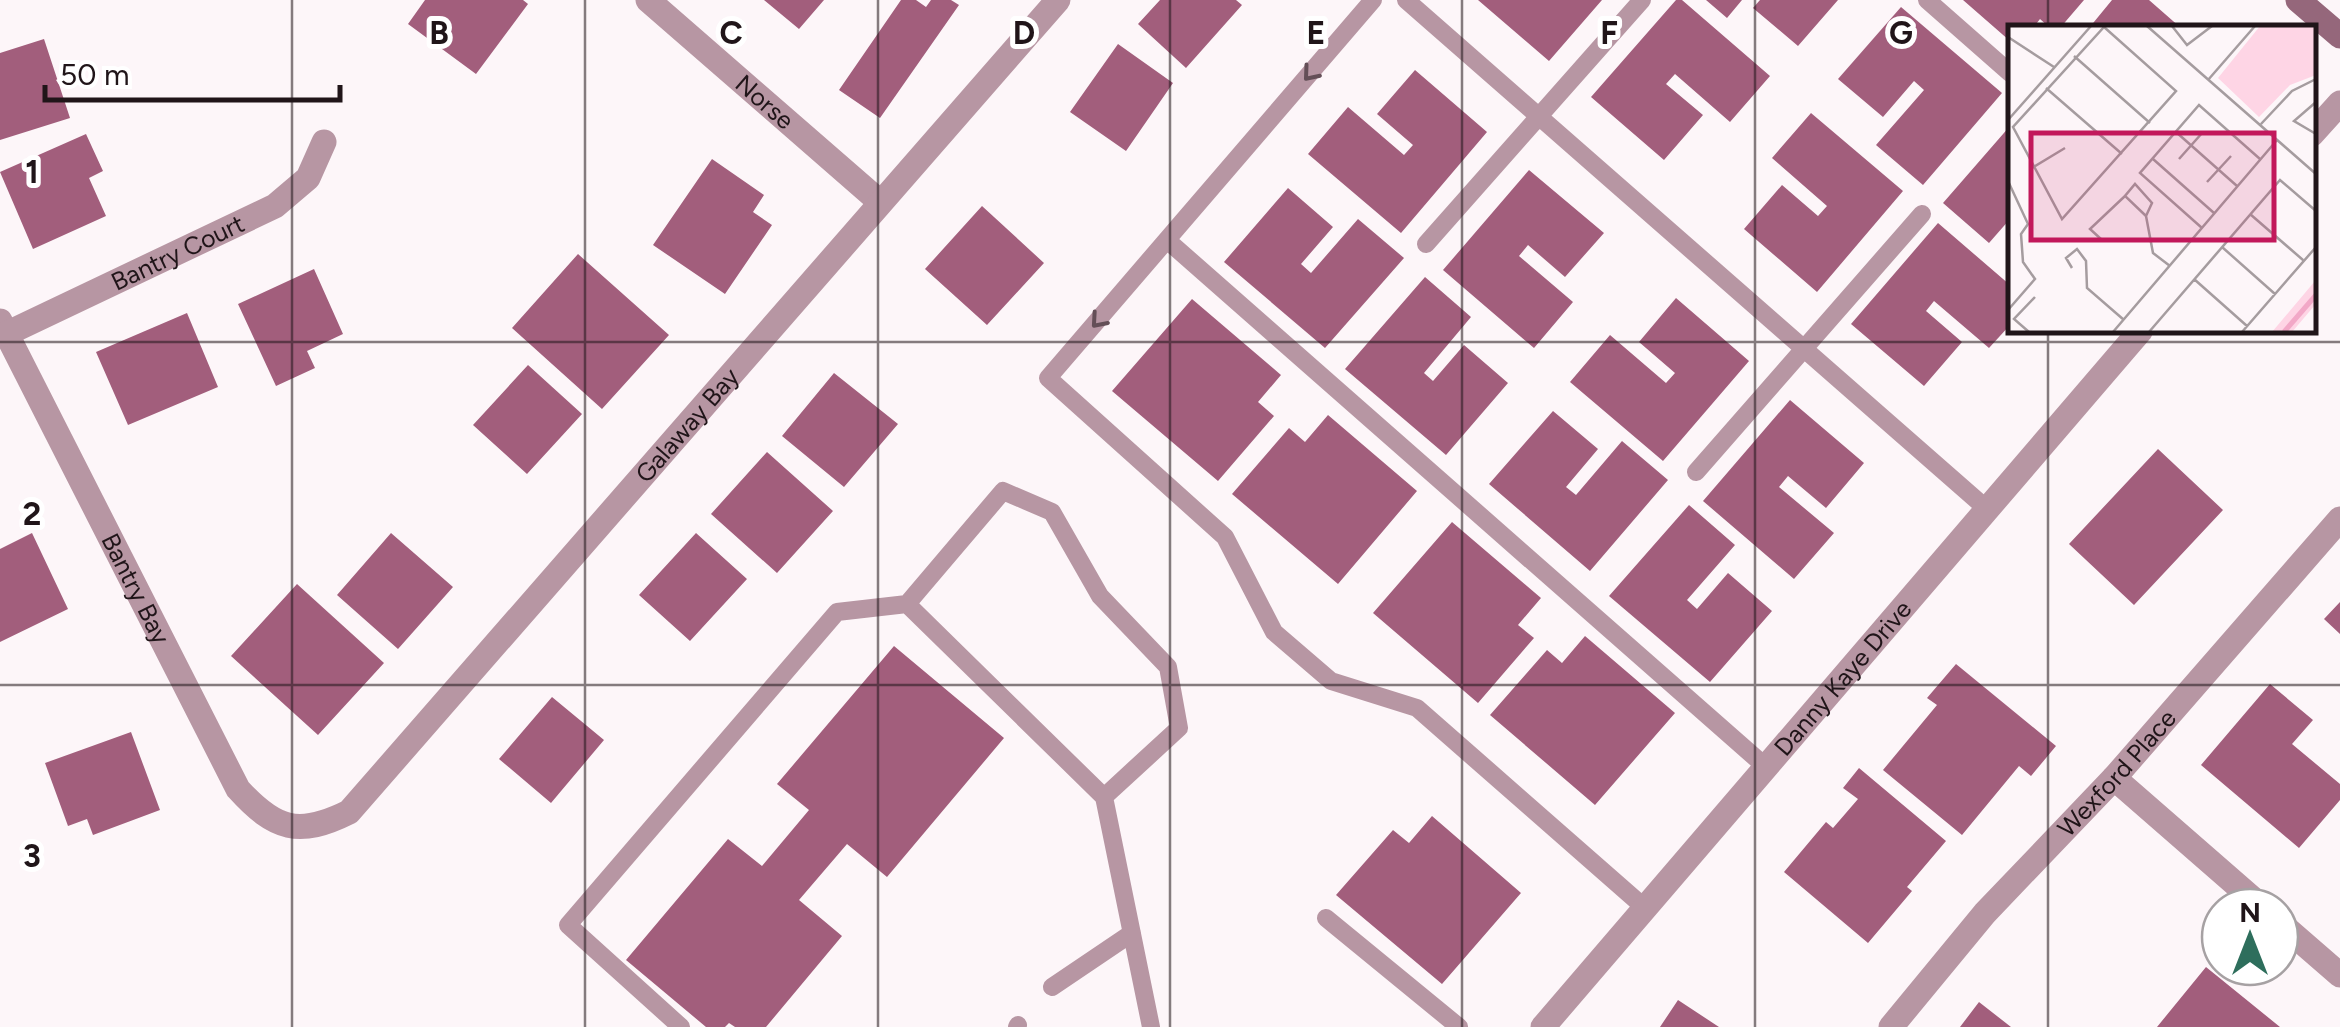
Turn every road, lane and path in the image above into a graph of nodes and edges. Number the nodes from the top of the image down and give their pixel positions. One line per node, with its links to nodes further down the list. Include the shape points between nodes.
1 (648, 0): 14 (street, Norse)
2 (1058, 0): 14 (street, Galaway Bay)
3 (1373, 0): 16 (lane, one-way to 16)
4 (1406, 0): 11 (lane)
5 (1642, 0): 11 (lane)
6 (1927, 0): 9 (lane)
7 (2298, 0): 8 (street)
8 (2340, 36)
9 (2008, 71)
10 (2340, 103): 12 (street)
11 (1538, 116): 17 (lane); 20 (lane)
12 (2315, 131)
13 (324, 142): 18 (street, Bantry Court, via 308,178 275,206)
14 (880, 202): 28 (street, Galaway Bay, via 348,812)
15 (1922, 214): 20 (lane)
16 (1168, 241): 25 (lane); 30 (lane, one-way to 30, via 1048,378 1225,537 1274,632 1331,681 1417,708)
17 (1426, 244)
18 (3, 327): 28 (street, Bantry Bay, via 238,789 274,821)
19 (2140, 332): 22 (street, Danny Kaye Drive)
20 (1804, 348): 21 (lane); 22 (lane)
21 (1696, 472)
22 (1988, 510): 25 (street, Danny Kaye Drive)
23 (2340, 519): 26 (street, Wexford Place)
24 (907, 604): 27 (lane); 27 (lane, via 1003,491 1052,512 1100,596 1168,667 1179,728); 36 (lane, via 837,612 568,925)
25 (1766, 767): 30 (street, Danny Kaye Drive)
26 (2114, 778): 29 (street); 40 (street, Wexford Place, via 1985,913)
27 (1104, 797): 32 (lane)
28 (301, 828)
29 (2239, 887)
30 (1645, 908): 39 (street, Danny Kaye Drive)
31 (1326, 918): 38 (lane)
32 (1132, 932): 35 (lane); 37 (lane)
33 (2300, 940): 34 (street)
34 (2340, 975)
35 (1052, 987)
36 (681, 1027)
37 (1152, 1027)
38 (1459, 1027)
39 (1544, 1027)
40 (1891, 1027)

